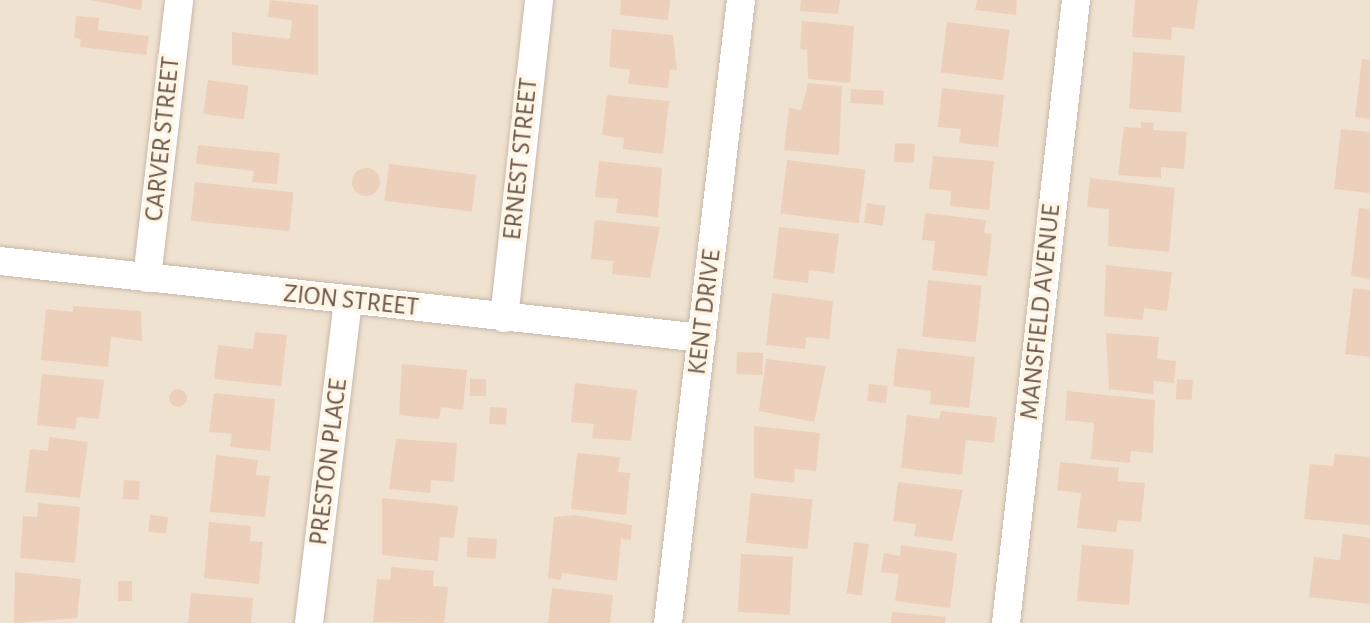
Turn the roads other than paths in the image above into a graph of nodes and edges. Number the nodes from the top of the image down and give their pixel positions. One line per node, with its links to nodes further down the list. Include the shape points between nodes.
1 (179, 0): 6 (street, CARVER STREET)
2 (538, 0): 8 (street, ERNEST STREET)
3 (741, 0): 9 (street, KENT DRIVE)
4 (1076, 0): 12 (street, MANSFIELD AVENUE)
5 (0, 261): 6 (street, ZION STREET)
6 (147, 278): 7 (street, ZION STREET)
7 (348, 302): 8 (street, ZION STREET); 10 (street, PRESTON PLACE)
8 (504, 318): 9 (street, ZION STREET)
9 (702, 338): 11 (street, KENT DRIVE)
10 (309, 623)
11 (668, 623)
12 (1006, 623)

